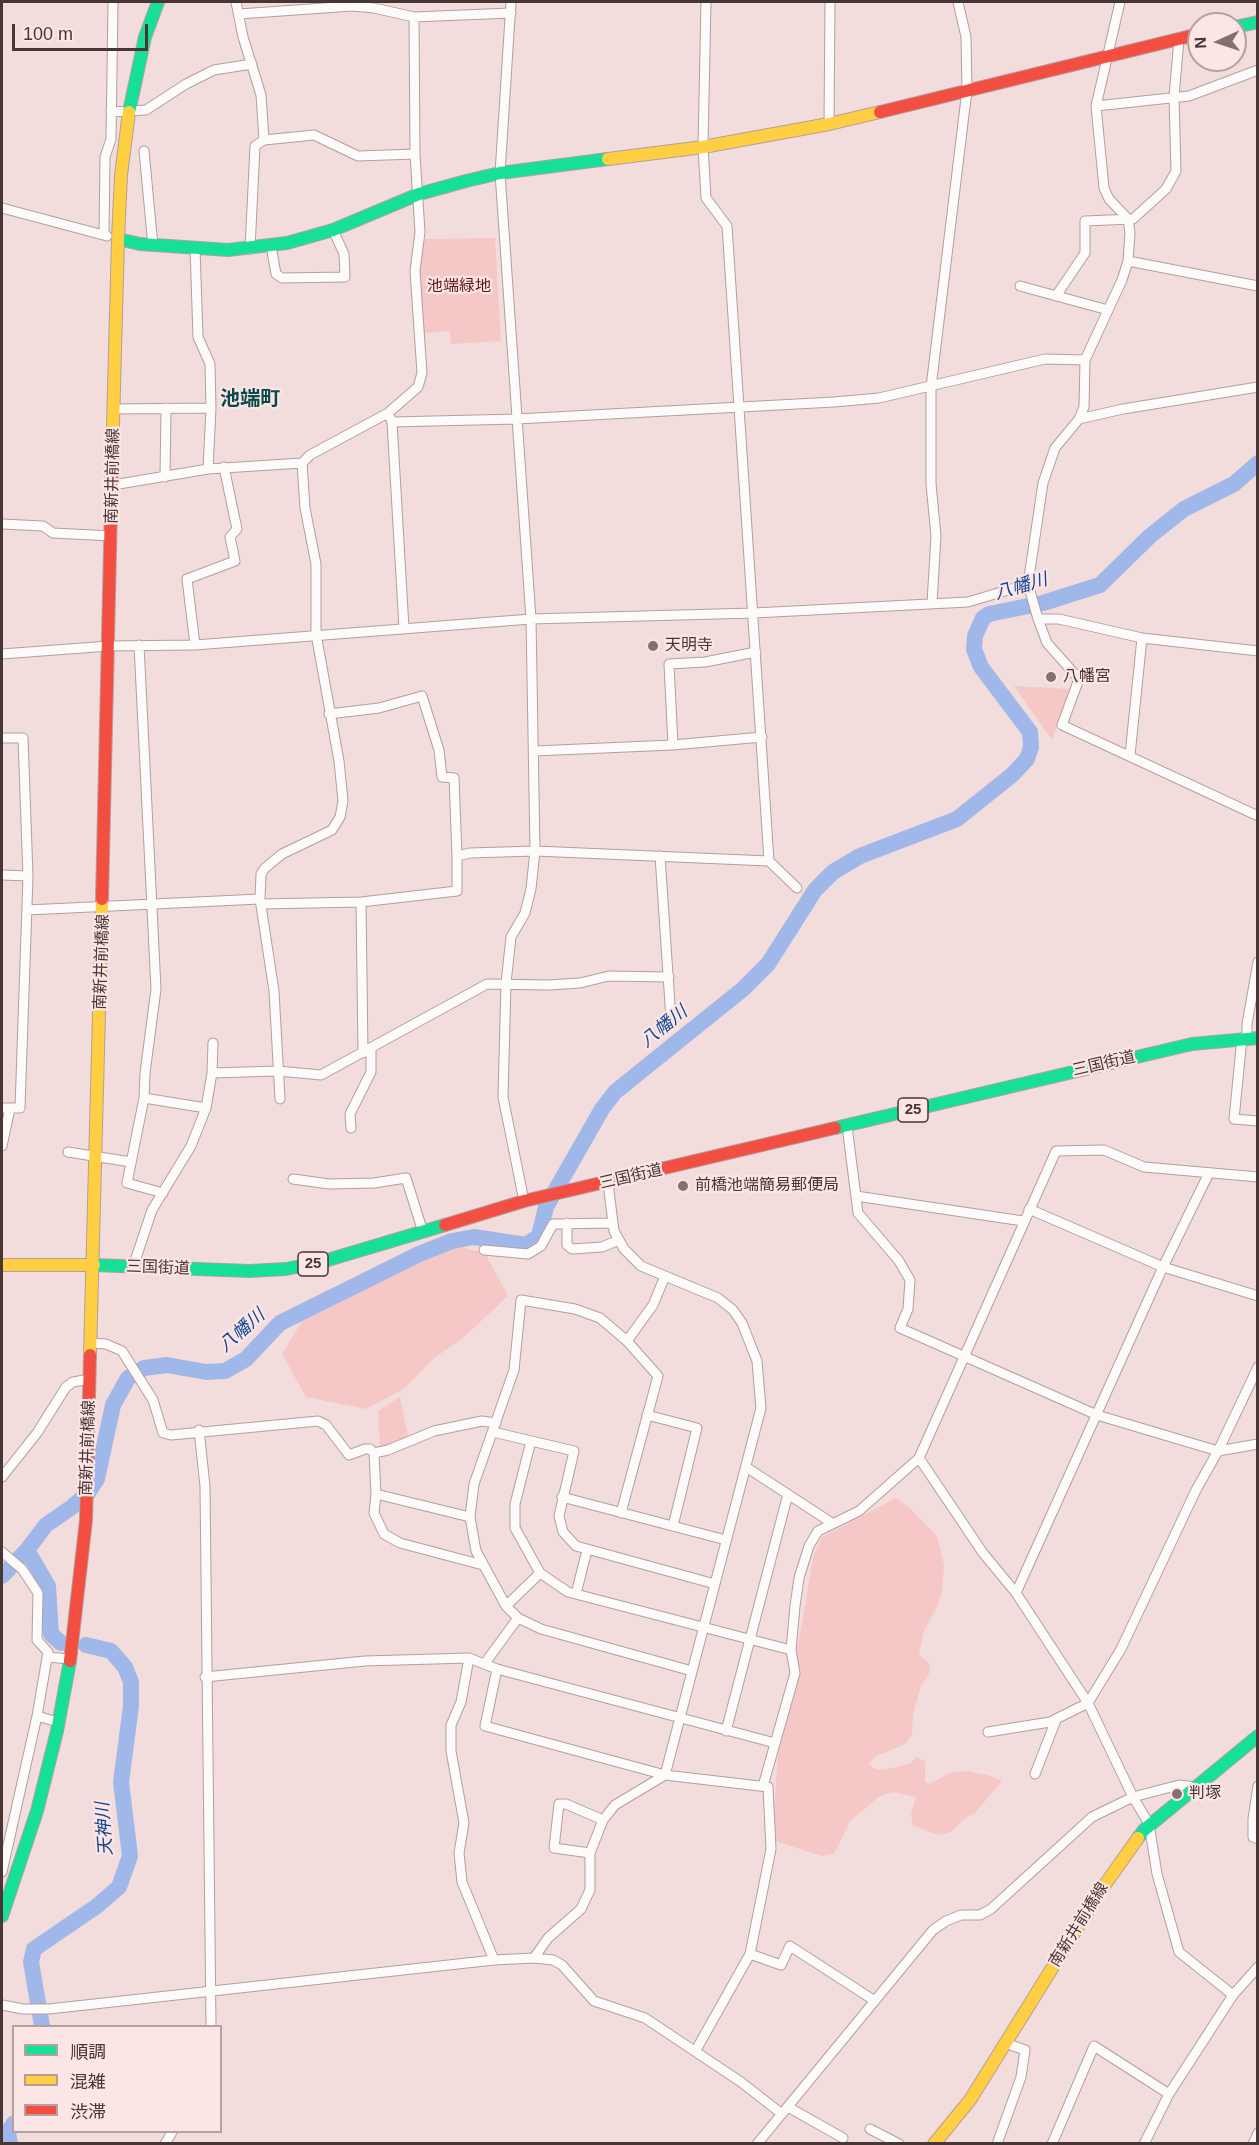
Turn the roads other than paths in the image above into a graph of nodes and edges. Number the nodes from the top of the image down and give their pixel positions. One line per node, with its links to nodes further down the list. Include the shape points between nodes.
1 (112, 2): 22 (street)
2 (158, 2): 21 (main road, 南新井前橋線)
3 (236, 2): 11 (street)
4 (511, 2): 10 (street)
5 (706, 2): 25 (street)
6 (830, 2): 23 (street)
7 (958, 2): 18 (street, via 966,38)
8 (1120, 2): 15 (street)
9 (374, 5): 11 (street); 12 (street)
10 (511, 13): 12 (street); 28 (street)
11 (239, 14): 16 (street)
12 (414, 17): 27 (street)
13 (1187, 37): 14 (main road)
14 (1179, 39): 15 (main road); 19 (street)
15 (1107, 56): 18 (main road); 20 (street)
16 (252, 64): 21 (street, via 214,70 146,110); 24 (street, via 261,95)
17 (1257, 70): 19 (street, via 1209,90)
18 (967, 90): 23 (main road); 45 (street)
19 (1174, 97): 20 (street); 31 (street, via 1176,171 1154,202)
20 (1096, 106): 31 (street, via 1104,188)
21 (129, 111): 22 (street); 34 (main road, 南新井前橋線)
22 (111, 112): 33 (street, via 111,139 105,157)
23 (829, 124): 25 (main road)
24 (264, 140): 27 (street, via 314,135 358,156); 38 (street, via 255,146)
25 (703, 147): 28 (main road); 47 (street, via 706,198 727,226)
26 (144, 152): 35 (street)
27 (415, 154): 29 (street)
28 (500, 173): 29 (main road); 52 (street)
29 (419, 194): 32 (main road); 51 (street, via 415,271 422,373 418,387)
30 (2, 208): 33 (street)
31 (1128, 219): 39 (street); 42 (street, via 1085,221 1085,253)
32 (333, 230): 36 (main road); 36 (street, via 344,254 345,277 282,278 276,274)
33 (104, 235): 34 (street)
34 (118, 239): 35 (main road); 50 (main road, 南新井前橋線)
35 (153, 246): 37 (main road)
36 (271, 246): 38 (main road)
37 (195, 248): 38 (main road); 49 (street, via 198,337 210,364)
38 (250, 249)
39 (1128, 261): 41 (street); 43 (street)
40 (1020, 286): 42 (street)
41 (1257, 286)
42 (1056, 296): 43 (street)
43 (1108, 310): 44 (street)
44 (1085, 360): 45 (street, via 1045,359); 53 (street, via 1084,406)
45 (931, 387): 47 (street, via 879,398); 62 (street, via 931,484 936,536)
46 (1257, 387): 53 (street, via 1123,408)
47 (739, 405): 52 (street); 63 (street)
48 (166, 408): 49 (street); 50 (street); 57 (street)
49 (211, 408): 56 (street)
50 (114, 409): 58 (main road, 南新井前橋線)
51 (390, 418): 52 (street); 54 (street, via 310,455); 66 (street)
52 (517, 419): 65 (street)
53 (1079, 419): 61 (street, via 1055,448 1043,483)
54 (302, 463): 55 (street); 67 (street, via 304,508 316,564)
55 (224, 467): 56 (street); 70 (street, via 237,529 230,537 236,561 187,579)
56 (208, 469): 57 (street)
57 (165, 477): 58 (street)
58 (113, 485): 60 (main road, 南新井前橋線)
59 (2, 524): 60 (street, via 43,526 53,533)
60 (112, 536): 71 (main road, 南新井前橋線)
61 (1028, 585): 62 (street, via 968,602); 64 (street)
62 (932, 603): 63 (street)
63 (754, 613): 65 (street); 73 (street)
64 (1037, 616): 68 (street); 80 (street, via 1047,643 1079,680 1062,725)
65 (531, 619): 66 (street); 79 (street)
66 (404, 628): 67 (street)
67 (316, 634): 70 (street); 75 (street)
68 (1142, 638): 72 (street); 80 (street)
69 (139, 645): 70 (street); 71 (street); 90 (street)
70 (195, 645)
71 (109, 646): 74 (street); 92 (main road, 南新井前橋線)
72 (1257, 651)
73 (756, 652): 76 (street); 78 (street, via 669,664)
74 (2, 654)
75 (329, 714): 83 (street, via 379,708 422,696 439,750 442,777 454,778); 89 (street, via 342,785 340,817 332,830 265,868 261,874)
76 (762, 736): 78 (street); 85 (street)
77 (2, 738): 87 (street, via 23,738)
78 (673, 746): 79 (street)
79 (534, 751): 82 (street)
80 (1130, 755): 81 (street)
81 (1257, 816)
82 (535, 850): 83 (street); 84 (street); 96 (street, via 525,913 511,936)
83 (457, 856): 91 (street, via 457,891)
84 (660, 856): 85 (street); 95 (street)
85 (769, 861): 88 (street)
86 (2, 875): 87 (street)
87 (28, 876): 93 (street)
88 (797, 888)
89 (261, 902): 90 (street); 91 (street); 101 (street, via 274,991)
90 (153, 903): 92 (street); 103 (street, via 156,989)
91 (361, 903): 100 (street)
92 (103, 905): 93 (street); 112 (main road, 南新井前橋線)
93 (27, 910): 105 (street, via 20,1108)
94 (1257, 962): 98 (street, via 1247,1024)
95 (669, 977): 96 (street, via 609,976 549,985); 97 (street)
96 (506, 983): 100 (street, via 487,984); 120 (street, via 503,1096)
97 (671, 1019)
98 (1249, 1038): 107 (street, via 1234,1119); 108 (main road, 三国街道 / 25, via 1192,1044)
99 (213, 1043): 102 (street)
100 (367, 1051): 101 (street, via 321,1075); 109 (street, via 371,1072 350,1114)
101 (278, 1071): 102 (street); 104 (street)
102 (212, 1073): 106 (street)
103 (144, 1098): 106 (street); 113 (street)
104 (279, 1099)
105 (6, 1108): 110 (street)
106 (206, 1108): 118 (street, via 191,1146)
107 (1257, 1121)
108 (847, 1126): 117 (main road, 三国街道 / 25); 119 (street)
109 (351, 1128)
110 (2, 1146)
111 (68, 1152): 112 (street)
112 (97, 1155): 113 (street); 129 (main road, 南新井前橋線)
113 (131, 1162): 118 (street, via 127,1183)
114 (1209, 1173): 115 (street); 121 (street, via 1144,1167 1104,1150 1056,1151); 131 (street)
115 (1257, 1175)
116 (292, 1179): 125 (street, via 340,1184 406,1178)
117 (608, 1183): 120 (main road, 三国街道 / 25); 123 (street)
118 (163, 1193): 130 (street, via 144,1229)
119 (856, 1196): 122 (street); 136 (street, via 858,1213 910,1280 908,1309 900,1328)
120 (524, 1201): 125 (main road, 三国街道 / 25)
121 (1029, 1209): 122 (street); 131 (street)
122 (1023, 1221): 136 (street)
123 (612, 1222): 124 (street); 126 (street)
124 (567, 1223): 126 (street, via 567,1245 572,1249 602,1247); 127 (street, via 553,1224 541,1246 528,1254)
125 (423, 1232): 130 (main road, 三国街道 / 25, via 286,1269)
126 (619, 1240): 132 (street, via 641,1266)
127 (483, 1250)
128 (2, 1265): 129 (main road, 三国街道)
129 (94, 1265): 130 (main road, 三国街道 / 25); 135 (main road, 南新井前橋線)
130 (133, 1267)
131 (1163, 1267): 133 (street); 140 (street)
132 (665, 1276): 134 (street, via 653,1305); 148 (street, via 718,1298 733,1310 751,1340 761,1408)
133 (1257, 1296)
134 (627, 1341): 139 (street, via 658,1376); 141 (street, via 600,1318 575,1309 521,1300 514,1370)
135 (92, 1343): 138 (main road, 南新井前橋線); 142 (street, via 122,1351 153,1400 164,1433)
136 (965, 1354): 140 (street); 147 (street)
137 (1257, 1367): 145 (street)
138 (90, 1379): 149 (street, via 66,1387 37,1433); 172 (main road, 南新井前橋線, via 86,1520)
139 (647, 1415): 153 (street); 156 (street, via 697,1428)
140 (1097, 1415): 145 (street); 163 (street)
141 (495, 1428): 143 (street); 146 (street, via 482,1421 434,1431); 154 (street, via 474,1484)
142 (199, 1430): 146 (street, via 318,1421 326,1425 349,1455 365,1449); 176 (street, via 205,1486)
143 (531, 1441): 152 (street, via 574,1451); 161 (street, via 515,1504 515,1528)
144 (1257, 1444): 145 (street)
145 (1218, 1451): 177 (street, via 1121,1649)
146 (374, 1453): 150 (street)
147 (919, 1458): 155 (street, via 859,1511); 163 (street, via 983,1553)
148 (746, 1467): 151 (street); 157 (street)
149 (2, 1477)
150 (376, 1494): 154 (street); 160 (street, via 374,1513 384,1533 400,1543)
151 (788, 1494): 155 (street); 168 (street)
152 (562, 1497): 153 (street); 158 (street, via 559,1516 563,1532 576,1546)
153 (621, 1513): 156 (street)
154 (470, 1517): 160 (street, via 476,1551)
155 (832, 1523): 169 (street, via 818,1532 809,1546 799,1578)
156 (673, 1526): 157 (street)
157 (726, 1540): 162 (street)
158 (587, 1550): 162 (street); 164 (street)
159 (2, 1552): 170 (street, via 22,1569 38,1593 37,1640 48,1652)
160 (483, 1565): 165 (street)
161 (540, 1573): 164 (street); 165 (street)
162 (715, 1584): 167 (street)
163 (1016, 1593): 177 (street)
164 (576, 1594): 167 (street)
165 (506, 1606): 166 (street)
166 (518, 1618): 173 (street); 175 (street, via 541,1629)
167 (703, 1628): 168 (street); 175 (street)
168 (749, 1640): 169 (street); 182 (street)
169 (791, 1650): 185 (street, via 795,1673)
170 (47, 1657): 172 (street); 178 (street)
171 (469, 1658): 173 (street); 176 (street, via 365,1661); 201 (street, via 461,1702 451,1725 451,1751 464,1823 459,1853 462,1882)
172 (70, 1659): 181 (main road, 南新井前橋線)
173 (485, 1663): 174 (street)
174 (497, 1669): 179 (street); 187 (street, via 485,1726)
175 (692, 1671): 179 (street)
176 (205, 1677): 203 (street)
177 (1088, 1703): 180 (street); 191 (street)
178 (37, 1716): 181 (street); 196 (street)
179 (680, 1718): 182 (street); 187 (street)
180 (1056, 1720): 183 (street); 186 (street)
181 (58, 1722): 197 (main road, 南新井前橋線, via 37,1810)
182 (726, 1731): 185 (street)
183 (988, 1732)
184 (1257, 1737): 190 (main road, 南新井前橋線)
185 (775, 1743): 188 (street)
186 (1035, 1774)
187 (665, 1775): 188 (street); 192 (street, via 615,1805)
188 (763, 1786): 199 (street, via 768,1787 771,1849)
189 (1257, 1786): 194 (street, via 1253,1820 1253,1837)
190 (1196, 1787): 191 (street, via 1179,1785); 193 (main road, 南新井前橋線)
191 (1132, 1797): 193 (street); 205 (street, via 1092,1817 992,1909 980,1915 962,1915 933,1930)
192 (603, 1820): 195 (street); 195 (street, via 559,1804 554,1848)
193 (1149, 1824): 204 (street, via 1157,1874 1179,1952); 208 (main road, 南新井前橋線, via 1108,1878)
194 (1257, 1839)
195 (590, 1853): 200 (street, via 590,1890 581,1909 548,1938)
196 (2, 1872)
197 (8, 1881): 198 (main road, 南新井前橋線)
198 (2, 1916)
199 (750, 1954): 205 (street, via 781,1965 790,1947); 209 (street)
200 (534, 1958): 201 (street); 209 (street, via 562,1965 594,2001 645,2018)
201 (494, 1960): 203 (street)
202 (1257, 1967): 204 (street)
203 (210, 1992): 206 (street, via 50,2009); 207 (street)
204 (1233, 1995): 210 (street)
205 (875, 2001): 211 (street)
206 (2, 2005)
207 (211, 2025)
208 (1005, 2043): 217 (main road, 南新井前橋線, via 970,2100); 218 (street, via 1024,2050 1021,2077)
209 (696, 2050): 211 (street)
210 (1168, 2094): 219 (street, via 1094,2046); 220 (street)
211 (785, 2110): 214 (street); 215 (street)
212 (870, 2129): 216 (street)
213 (1257, 2133): 221 (street)
214 (843, 2138)
215 (757, 2144)
216 (899, 2144)
217 (934, 2144)
218 (997, 2144)
219 (1052, 2144)
220 (1144, 2144)
221 (1253, 2144)

